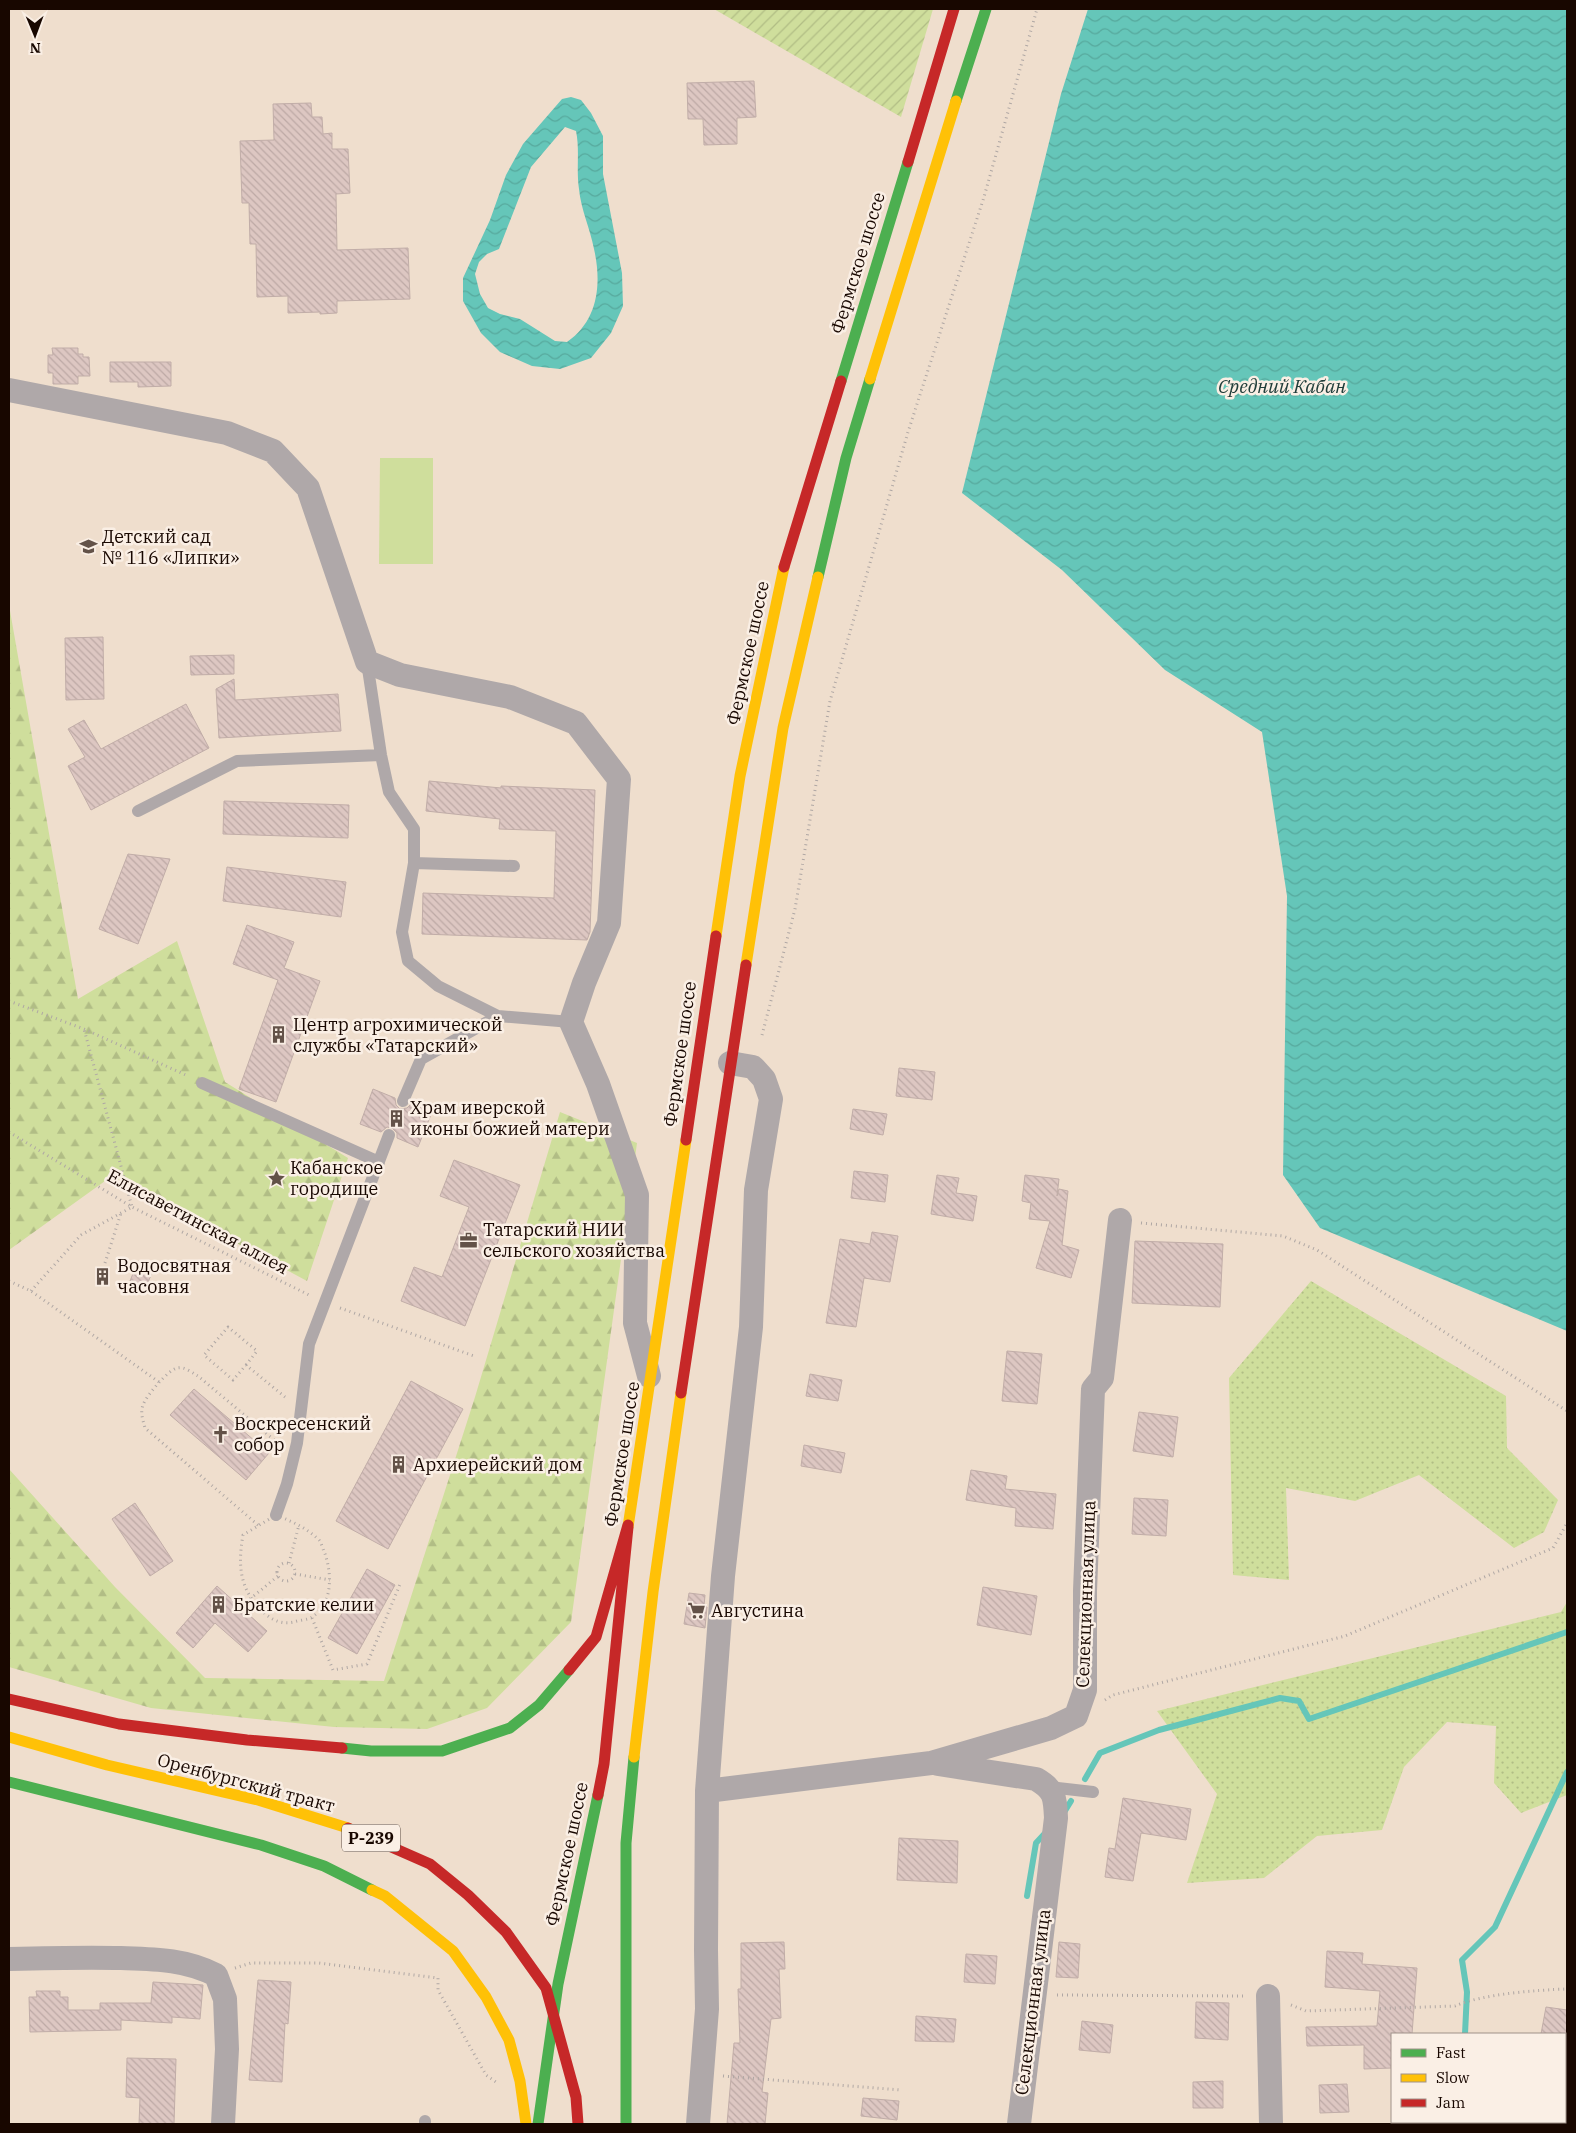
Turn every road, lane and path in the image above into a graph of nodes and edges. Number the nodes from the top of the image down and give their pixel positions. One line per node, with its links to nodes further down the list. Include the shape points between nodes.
1 (954, 9): 29 (main road, Фермское шоссе, via 780,584 740,776)
2 (986, 9): 14 (main road, via 925,196 846,458 783,728)
3 (1037, 9): 14 (path, via 984,197 908,432 830,701 795,909)
4 (9, 390): 5 (street, via 227,433 273,451 308,488)
5 (367, 662): 6 (lane); 12 (street, via 400,675 510,697 576,723 619,779 609,923)
6 (381, 755): 7 (lane, via 237,761); 8 (lane, via 389,792 414,829)
7 (138, 811)
8 (414, 862): 9 (lane); 11 (lane, via 402,932 408,961 438,986)
9 (514, 866)
10 (9, 1001): 13 (path)
11 (498, 1016): 12 (lane); 16 (lane, via 421,1059)
12 (571, 1022): 29 (street, via 598,1084 637,1195 635,1323)
13 (84, 1029): 15 (path); 20 (path)
14 (742, 1065): 52 (street, via 764,1079 771,1099 756,1190 751,1326 723,1576); 66 (main road, via 653,1592 634,1752 626,1843)
15 (202, 1083): 19 (lane)
16 (403, 1101)
17 (9, 1132): 20 (path, Елисаветинская аллея)
18 (389, 1135): 19 (lane)
19 (379, 1162): 26 (lane)
20 (132, 1207): 21 (path); 26 (path, Елисаветинская аллея)
21 (121, 1212): 23 (path); 25 (path, via 81,1236)
22 (1120, 1220): 32 (path, via 1283,1236 1317,1250); 47 (street, Селекционная улица, via 1102,1378 1093,1390 1085,1591 1085,1690)
23 (105, 1263)
24 (9, 1280): 25 (path)
25 (31, 1291): 30 (path)
26 (324, 1302): 27 (path, Елисаветинская аллея); 31 (lane, via 309,1344)
27 (474, 1356)
28 (246, 1365): 28 (path, via 257,1351 228,1327 204,1355 233,1380); 31 (path)
29 (651, 1381): 38 (main road, Фермское шоссе)
30 (159, 1382): 33 (path, via 177,1368 186,1369); 36 (path, via 143,1404 141,1415 145,1428)
31 (301, 1409): 33 (lane)
32 (1567, 1411)
33 (293, 1456): 34 (lane)
34 (276, 1515): 36 (path); 37 (path)
35 (1567, 1523): 47 (path, via 1553,1548 1345,1636 1113,1695)
36 (258, 1524): 44 (path, via 243,1535 239,1556 241,1576)
37 (299, 1524): 39 (path); 42 (path, via 320,1542 330,1570)
38 (628, 1525): 46 (main road, Оренбургский тракт, via 596,1637 539,1706 510,1728 442,1751 370,1752 247,1740 118,1724); 64 (main road, Фермское шоссе, via 604,1764 558,1984)
39 (289, 1563): 40 (path); 41 (path, via 281,1564)
40 (295, 1574): 41 (path, via 285,1581); 42 (path)
41 (278, 1576): 44 (path)
42 (330, 1580): 45 (path, via 324,1605)
43 (401, 1582): 45 (path, via 367,1664 333,1670)
44 (250, 1598): 45 (path, via 270,1619 287,1623)
45 (312, 1618)
46 (9, 1699)
47 (1076, 1716): 49 (street, via 1051,1728)
48 (9, 1737): 65 (main road, Оренбургский тракт / Р-239, bridge, via 108,1765 258,1800 352,1830 430,1864 506,1932 546,1988 576,2097)
49 (931, 1762): 51 (street, via 1036,1780); 52 (street)
50 (9, 1782): 63 (main road, Р-239, via 261,1844 324,1866 385,1896 453,1951 486,1997 510,2040)
51 (1049, 1787): 53 (lane); 57 (street, Селекционная улица, via 1055,1800 1056,1818)
52 (707, 1791): 59 (street, via 707,2009)
53 (1093, 1792)
54 (9, 1959): 55 (street, via 76,1956 164,1959 200,1966)
55 (216, 1975): 60 (path, via 251,1963 319,1963 438,1978 438,1990 486,2075); 62 (street, via 225,1999)
56 (1567, 1989): 58 (path, via 1534,1990 1455,2006 1306,2012)
57 (1034, 1995): 58 (path); 68 (street, Селекционная улица)
58 (1268, 1996): 69 (street)
59 (702, 2074): 61 (path); 67 (street)
60 (500, 2085)
61 (901, 2090)
62 (224, 2124)
63 (526, 2124)
64 (538, 2124)
65 (578, 2124)
66 (626, 2124)
67 (698, 2124)
68 (1019, 2124)
69 (1271, 2124)

